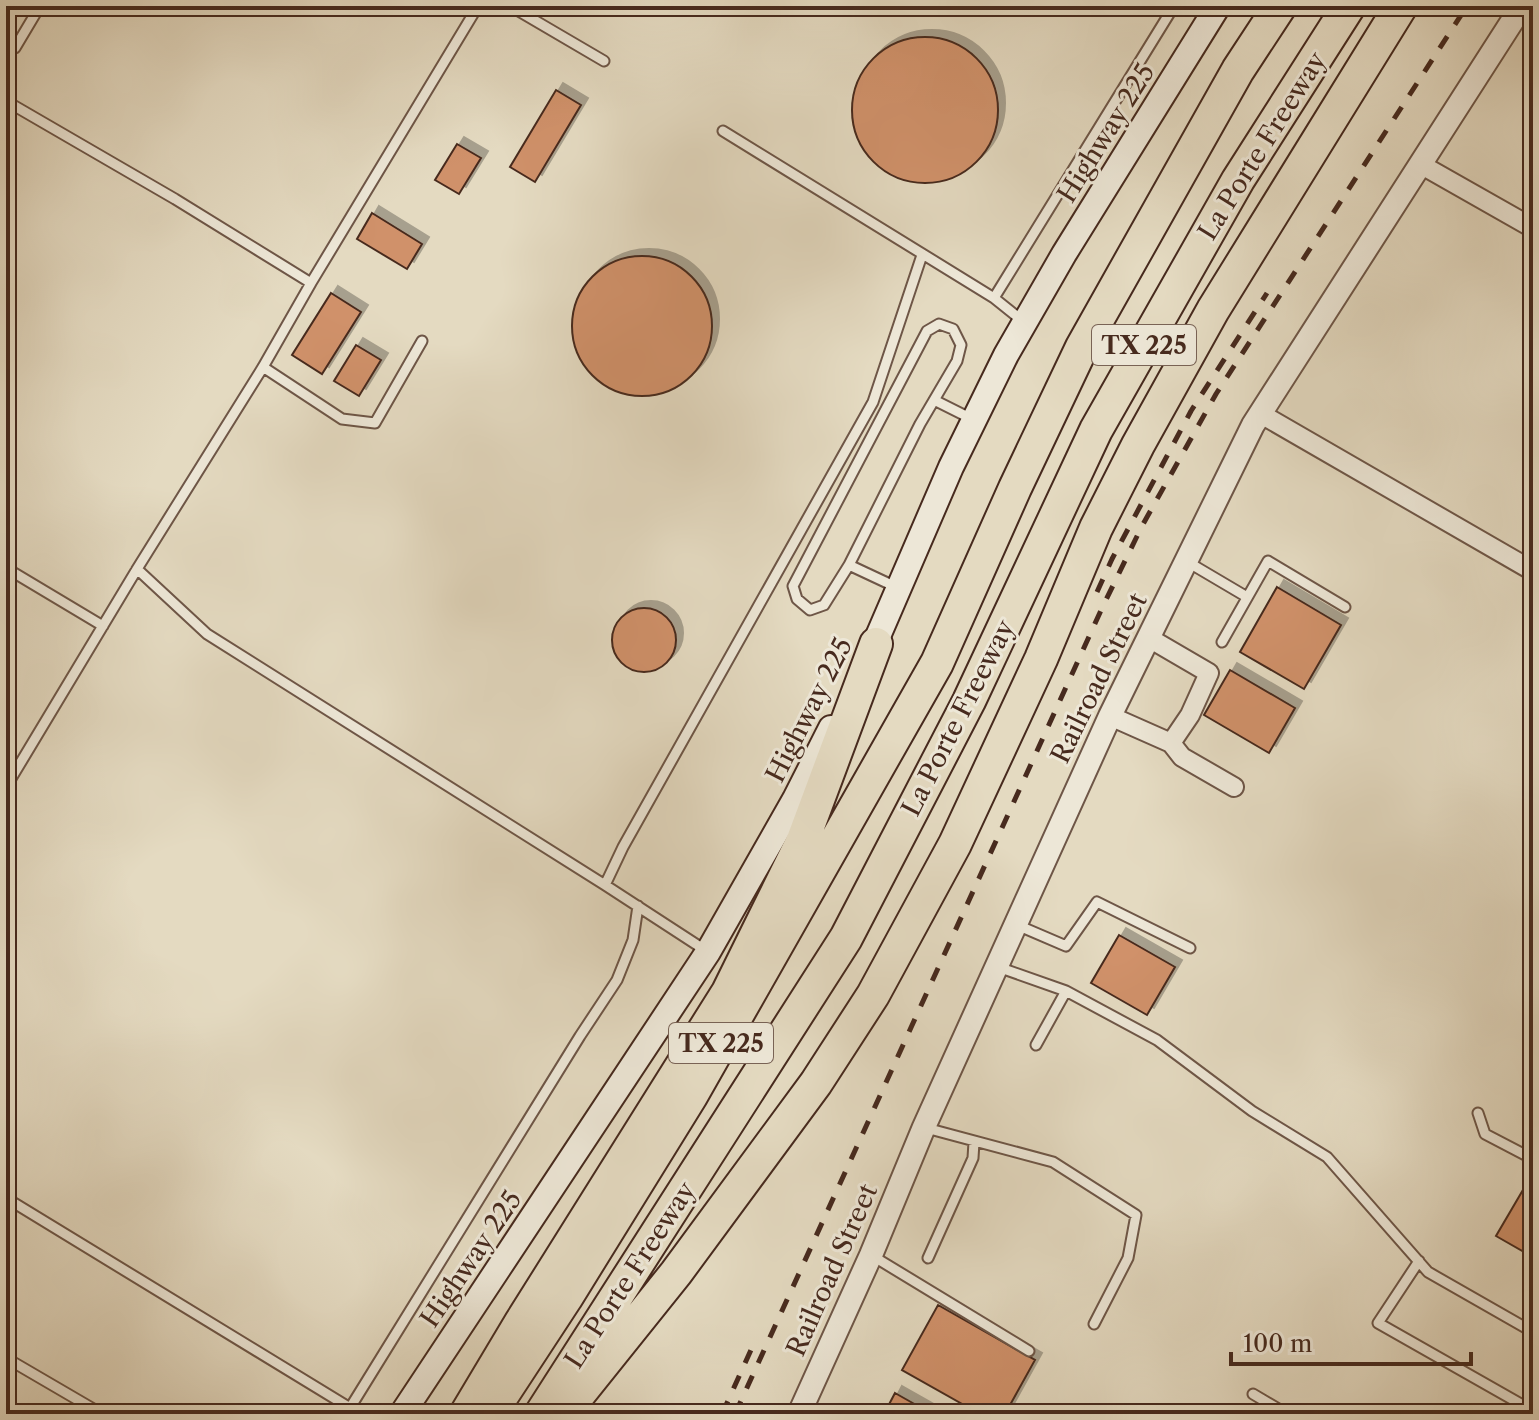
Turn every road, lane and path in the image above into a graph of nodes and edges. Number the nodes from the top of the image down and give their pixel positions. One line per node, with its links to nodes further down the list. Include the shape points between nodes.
1 (40, 6): 10 (lane)
2 (478, 6): 17 (lane)
3 (510, 6): 11 (lane)
4 (1174, 6): 18 (lane)
5 (1218, 6): 19 (main road, Highway 225)
6 (1280, 6): 69 (highway, La Porte Freeway / TX 225, via 1238,70 1082,347 937,663 691,1096)
7 (1349, 6): 70 (highway, La Porte Freeway / TX 225, via 1238,180 1096,430 969,701 846,938)
8 (1401, 6): 71 (highway, via 1213,310 1138,445 955,844 873,995 816,1083 695,1248)
9 (1522, 6): 14 (street, Railroad Street)
10 (15, 48)
11 (604, 61)
12 (6, 101): 17 (lane)
13 (723, 131): 16 (lane)
14 (1420, 164): 15 (street); 23 (street, Railroad Street)
15 (1533, 228)
16 (922, 255): 18 (lane); 41 (lane, via 873,402)
17 (311, 283): 21 (lane)
18 (994, 298): 19 (lane)
19 (1025, 323): 24 (main road, Highway 225)
20 (422, 341): 21 (lane, via 375,423 342,419)
21 (263, 367): 28 (lane)
22 (934, 400): 24 (lane); 26 (lane); 26 (lane, via 961,345 953,329 939,324 927,331 793,586 797,599 810,610 824,605)
23 (1261, 414): 25 (street, Railroad Street); 29 (street)
24 (974, 420): 30 (main road, Highway 225)
25 (1186, 561): 31 (lane); 34 (street, Railroad Street)
26 (849, 565): 30 (lane)
27 (6, 568): 33 (lane)
28 (137, 569): 33 (lane); 41 (lane, via 207,634)
29 (1533, 571)
30 (899, 588): 36 (main road, Highway 225)
31 (1247, 597): 32 (lane, via 1268,561); 35 (lane)
32 (1345, 607)
33 (103, 626): 39 (lane)
34 (1149, 638): 37 (street, Railroad Street); 38 (street, via 1209,673)
35 (1222, 642)
36 (876, 644): 45 (main road, Highway 225); 68 (highway, via 803,840 728,992)
37 (1110, 716): 38 (street); 43 (street, Railroad Street)
38 (1171, 743): 40 (street, via 1182,757)
39 (7, 783)
40 (1234, 787)
41 (605, 885): 42 (lane)
42 (638, 906): 45 (lane); 62 (lane, via 633,940 617,980)
43 (1017, 925): 44 (lane, via 1066,946 1097,902); 46 (street, Railroad Street)
44 (1190, 948)
45 (708, 952): 67 (main road, Highway 225)
46 (998, 967): 47 (lane); 50 (street, Railroad Street)
47 (1066, 991): 48 (lane); 56 (lane, via 1157,1040 1252,1111 1327,1157)
48 (1036, 1045)
49 (1478, 1113): 52 (lane, via 1485,1134)
50 (924, 1127): 51 (lane); 54 (street, Railroad Street)
51 (974, 1142): 55 (lane, via 973,1158); 57 (lane, via 1053,1162 1136,1215 1128,1258)
52 (1533, 1159)
53 (6, 1198): 62 (lane)
54 (871, 1255): 59 (lane); 63 (street, Railroad Street)
55 (928, 1258)
56 (1419, 1261): 58 (lane, via 1428,1272); 64 (lane, via 1378,1323)
57 (1094, 1324)
58 (1533, 1332)
59 (1029, 1351)
60 (6, 1358): 65 (lane)
61 (1253, 1394): 72 (lane)
62 (350, 1408): 66 (lane)
63 (805, 1409)
64 (1533, 1411)
65 (102, 1414)
66 (360, 1414)
67 (402, 1414)
68 (466, 1414)
69 (490, 1414)
70 (541, 1414)
71 (563, 1414)
72 (1287, 1414)

